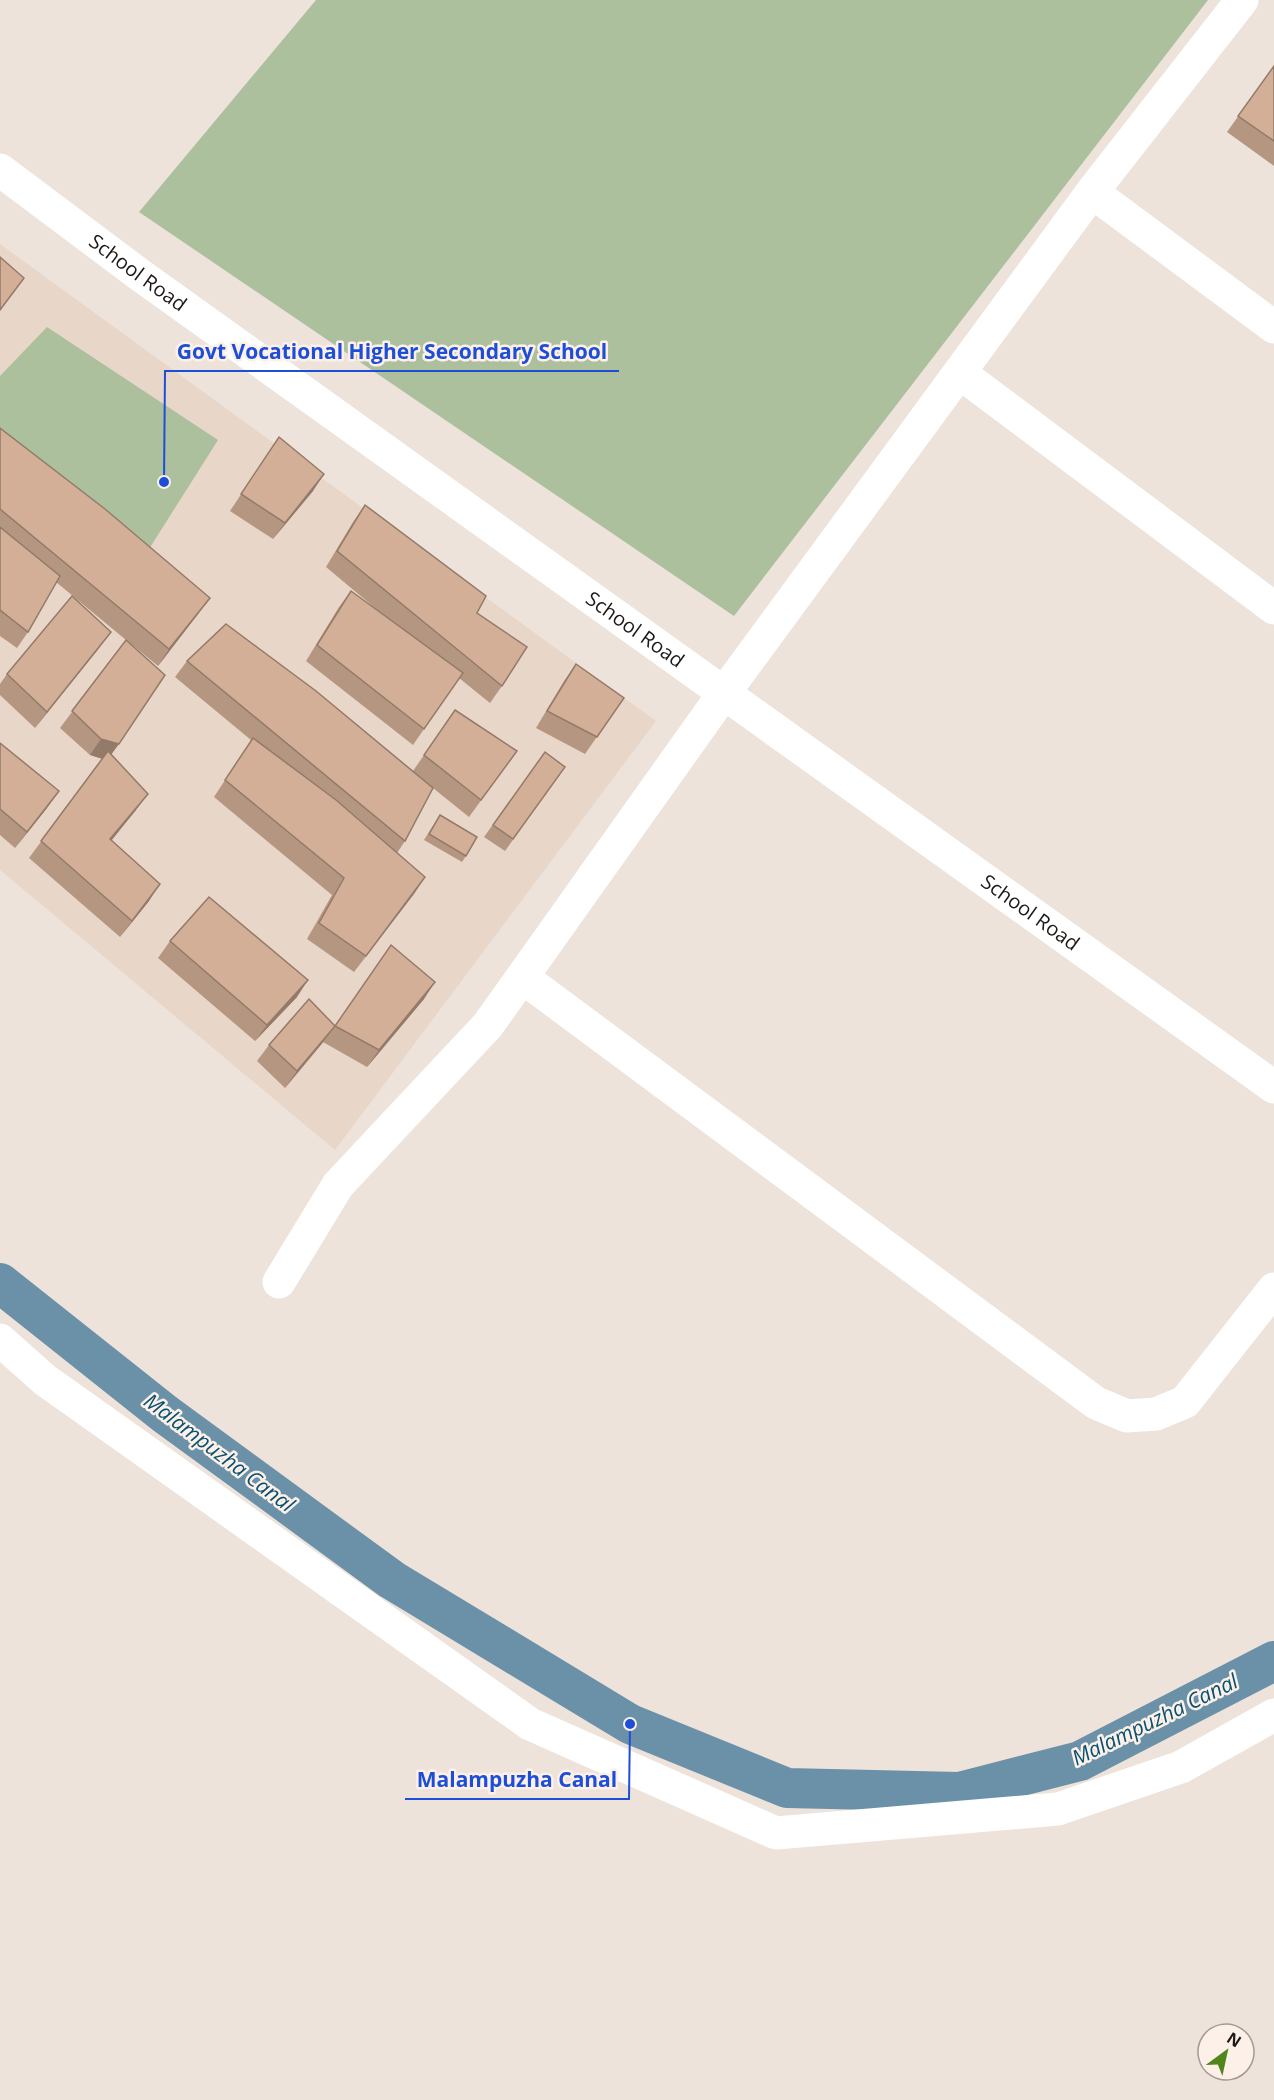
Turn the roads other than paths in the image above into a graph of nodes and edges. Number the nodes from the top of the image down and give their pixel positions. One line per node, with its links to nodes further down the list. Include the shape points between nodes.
1 (1242, 0): 3 (street)
2 (0, 170): 7 (street, School Road)
3 (1092, 192): 4 (street); 5 (street)
4 (1274, 327)
5 (960, 373): 6 (street); 7 (street)
6 (1274, 608)
7 (724, 693): 8 (street); 9 (street, School Road)
8 (522, 977): 10 (street, via 488,1025 338,1185); 11 (street, via 1096,1403 1127,1416 1156,1414 1185,1402)
9 (1274, 1087)
10 (279, 1282)
11 (1274, 1289)
12 (0, 1340): 13 (street, via 45,1380 530,1724 776,1833 1058,1809 1180,1767)
13 (1274, 1714)

